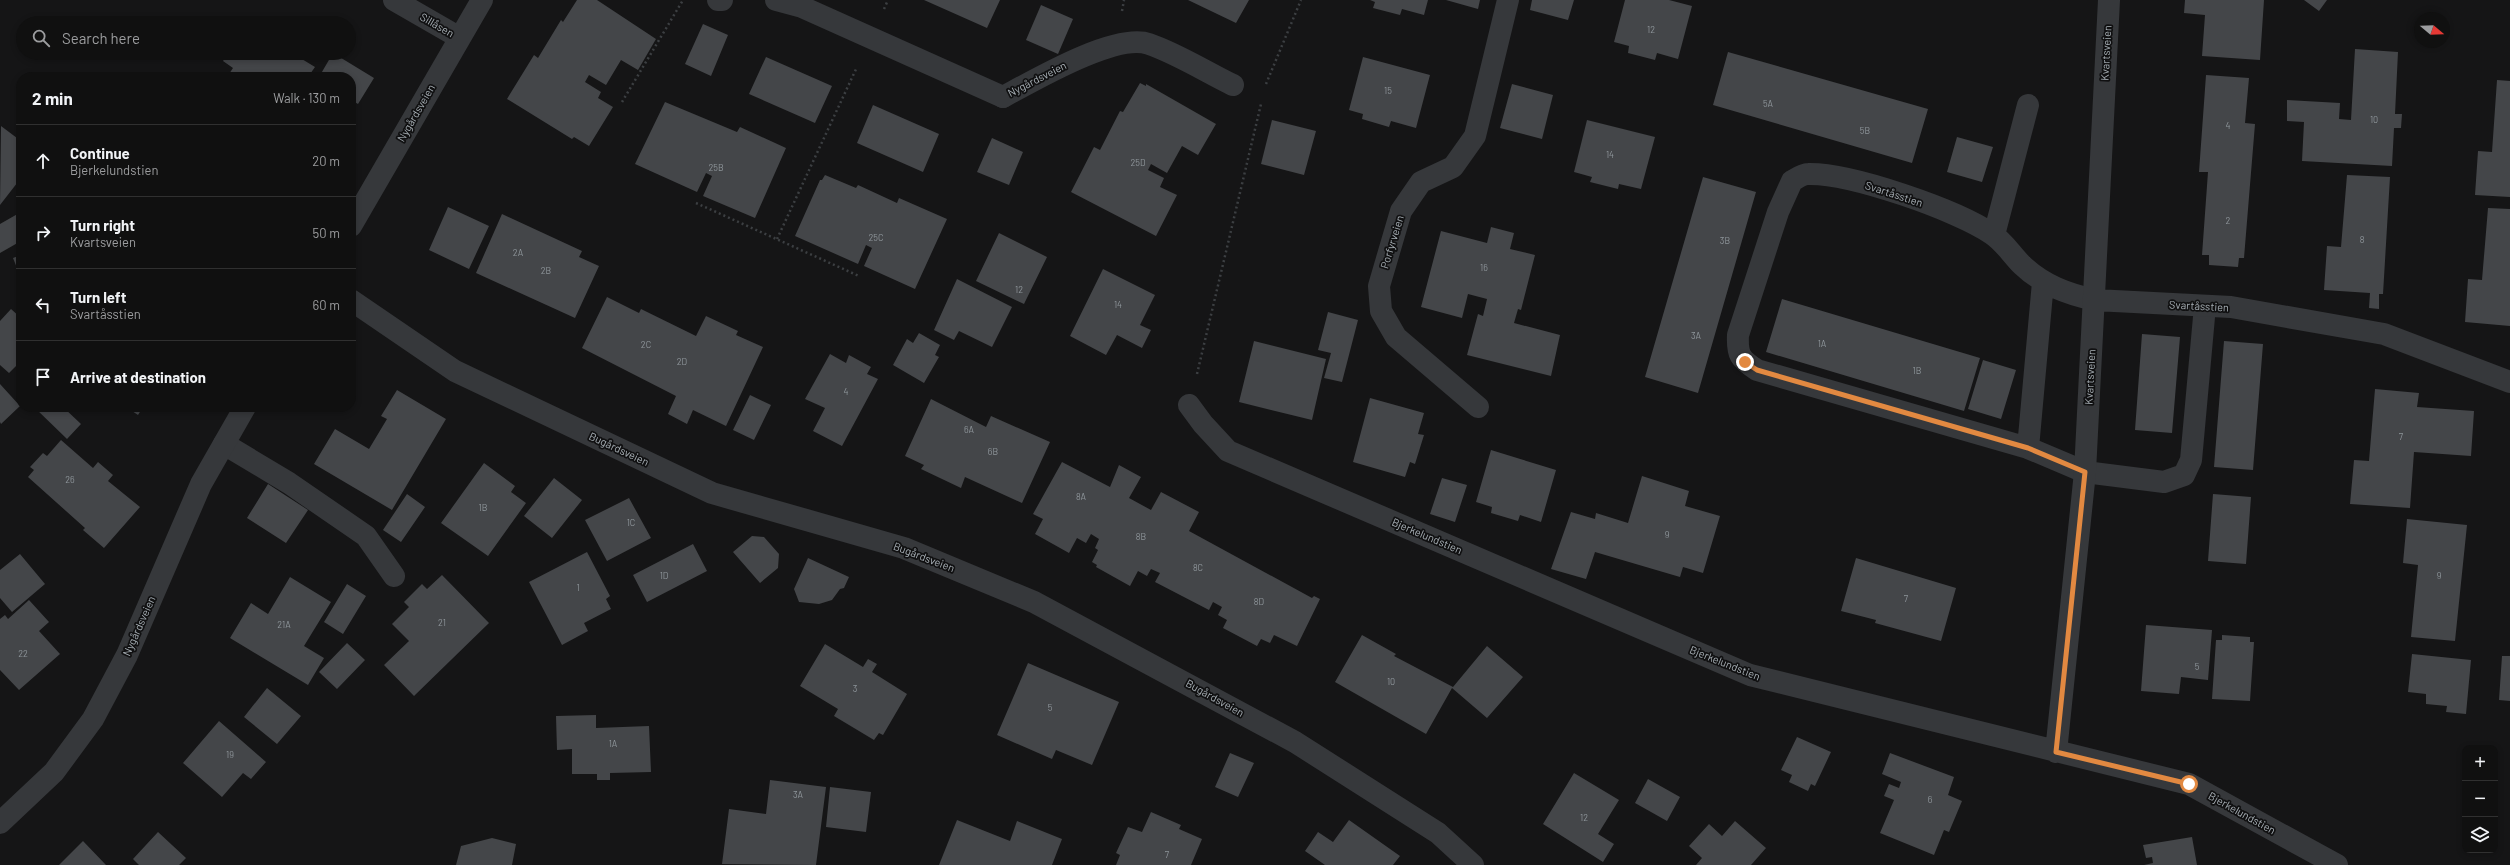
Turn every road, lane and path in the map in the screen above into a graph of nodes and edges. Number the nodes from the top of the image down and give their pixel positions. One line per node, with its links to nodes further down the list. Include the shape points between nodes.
1 (394, 0): 11 (street, Sillåsen)
2 (482, 0): 11 (street, Nygårdsveien)
3 (683, 0): 16 (path)
4 (718, 0): 5 (street)
5 (722, 0)
6 (776, 0): 12 (street, Nygårdsveien, via 802,7)
7 (888, 0): 12 (path)
8 (1301, 0): 14 (path)
9 (1508, 0): 29 (street, Porfyrveien, via 1475,136 1453,167 1421,182 1401,211 1379,286 1381,311 1396,336)
10 (2109, 0): 24 (street, Kvartsveien)
11 (460, 38): 19 (street, Nygårdsveien)
12 (871, 38): 13 (street, Nygårdsveien, via 1003,97 1061,66 1117,44 1147,43); 21 (path)
13 (1233, 85)
14 (1265, 88)
15 (1263, 96): 28 (path)
16 (622, 102)
17 (2028, 105): 20 (street)
18 (696, 203): 21 (path)
19 (356, 217)
20 (1994, 235): 23 (street, Svartåsstien, via 2022,265); 32 (street, Svartåsstien, via 1967,219 1891,192 1833,176 1806,174 1792,181 1778,212 1738,335 1737,352 1745,362 1757,370)
21 (777, 239): 22 (path)
22 (859, 276)
23 (2043, 282): 24 (street, Svartåsstien, via 2067,294); 32 (street)
24 (2095, 300): 26 (street, Svartåsstien); 33 (street, Kvartsveien)
25 (356, 303): 37 (street, Bugårdsveien, via 455,371 712,493 904,548 1034,602 1295,742 1438,833)
26 (2205, 306): 27 (street, Svartåsstien, via 2231,307 2384,334); 33 (street, Svartåsstien, via 2191,460 2184,475 2164,482)
27 (2510, 382)
28 (1189, 406): 35 (street, Bjerkelundstien, via 1228,451 1750,675)
29 (1478, 407)
30 (242, 412): 31 (street, Nygårdsveien)
31 (224, 444): 34 (street, via 289,483 366,536); 36 (street, Nygårdsveien, via 201,484 127,655 93,720 54,772)
32 (2028, 448): 33 (street, Svartåsstien)
33 (2085, 472): 35 (street, Kvartsveien)
34 (394, 576)
35 (2056, 752): 38 (street, Bjerkelundstien, via 2189,784)
36 (0, 823)
37 (1473, 865)
38 (2337, 865)

